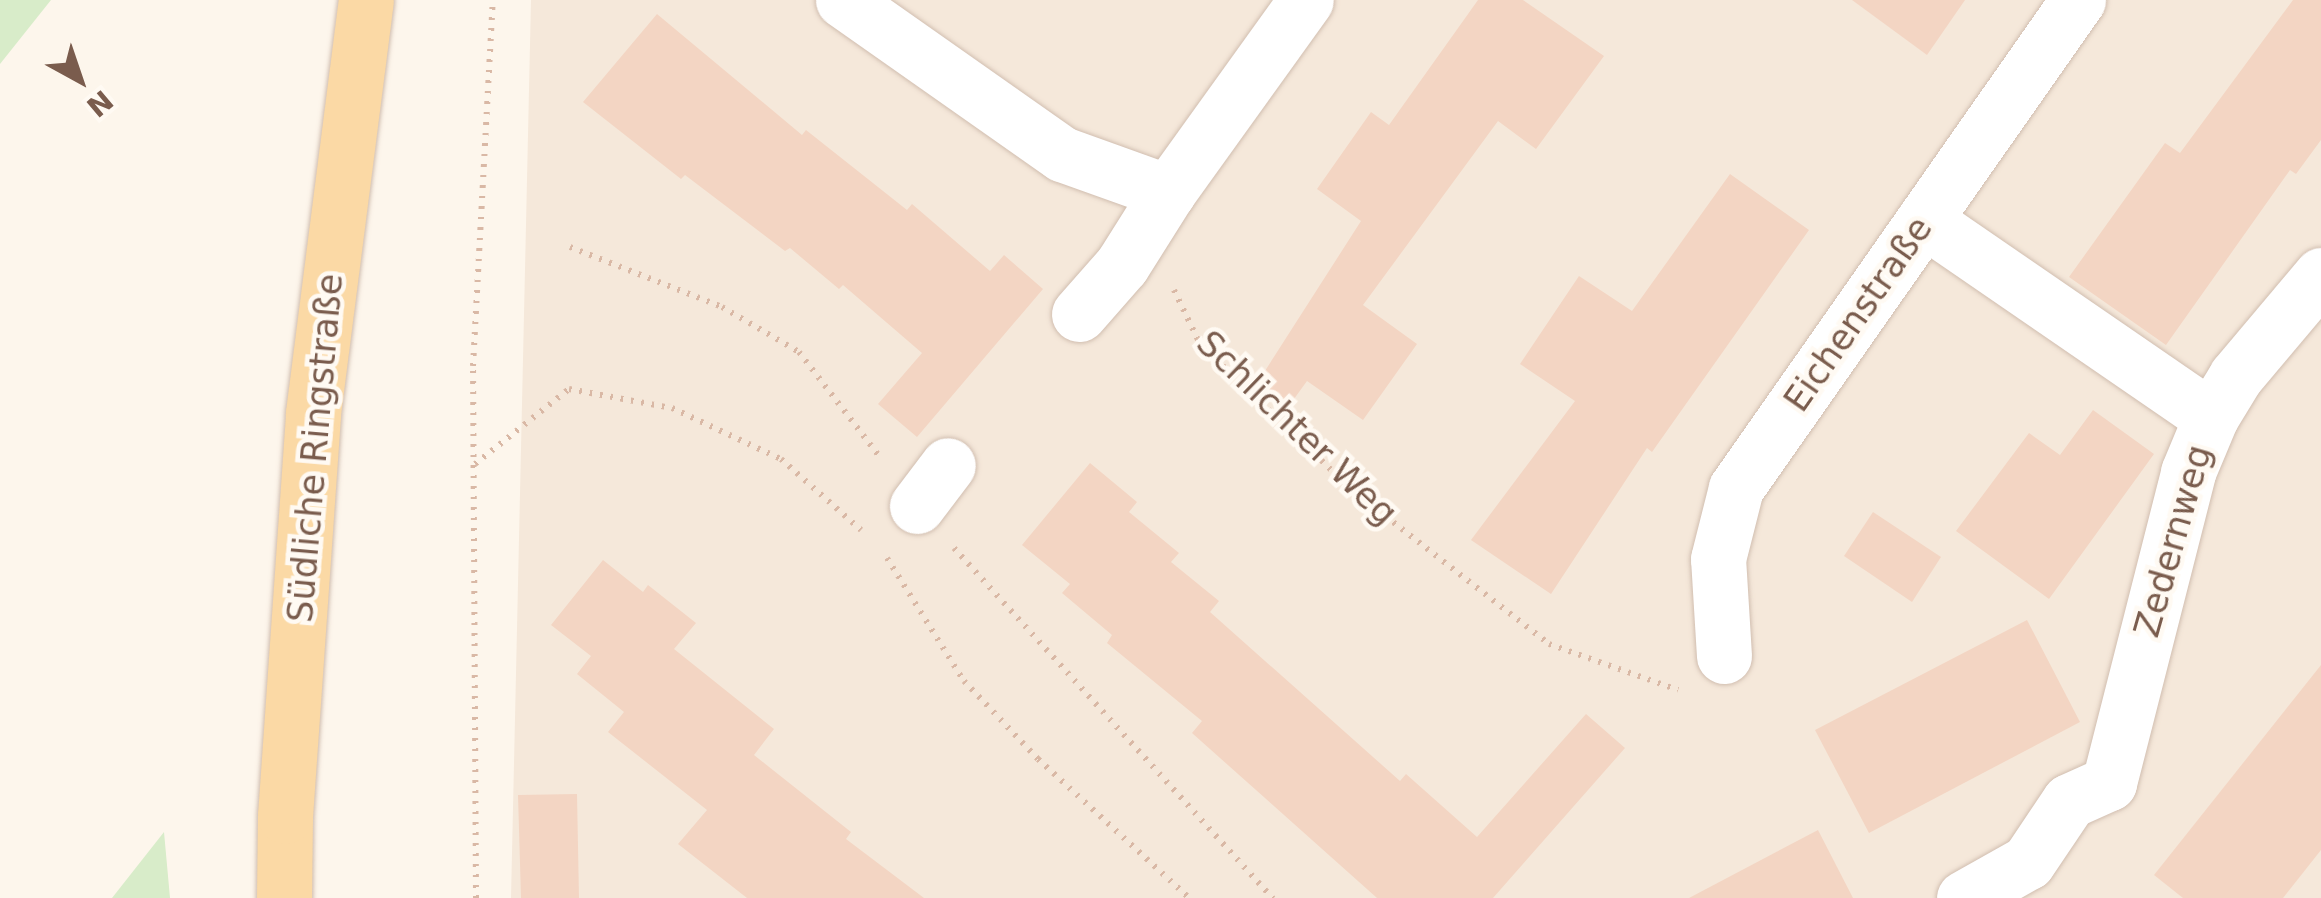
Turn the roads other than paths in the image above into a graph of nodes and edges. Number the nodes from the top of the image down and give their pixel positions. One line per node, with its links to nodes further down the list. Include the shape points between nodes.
1 (366, 0): 11 (main road, Südliche Ringstraße, via 312,414)
2 (843, 0): 5 (street, via 1062,154)
3 (1306, 0): 5 (street)
4 (2078, 0): 6 (street, Eichenstraße)
5 (1168, 192): 8 (street, via 1122,265)
6 (1924, 220): 9 (street); 10 (street, Eichenstraße, via 1736,488 1718,559)
7 (2321, 275): 9 (street, Zedernweg)
8 (1080, 314)
9 (2211, 416): 12 (street, Zedernweg, via 2188,472 2109,783 2068,801 2028,862)
10 (1709, 676)
11 (284, 898)
12 (1964, 898)

